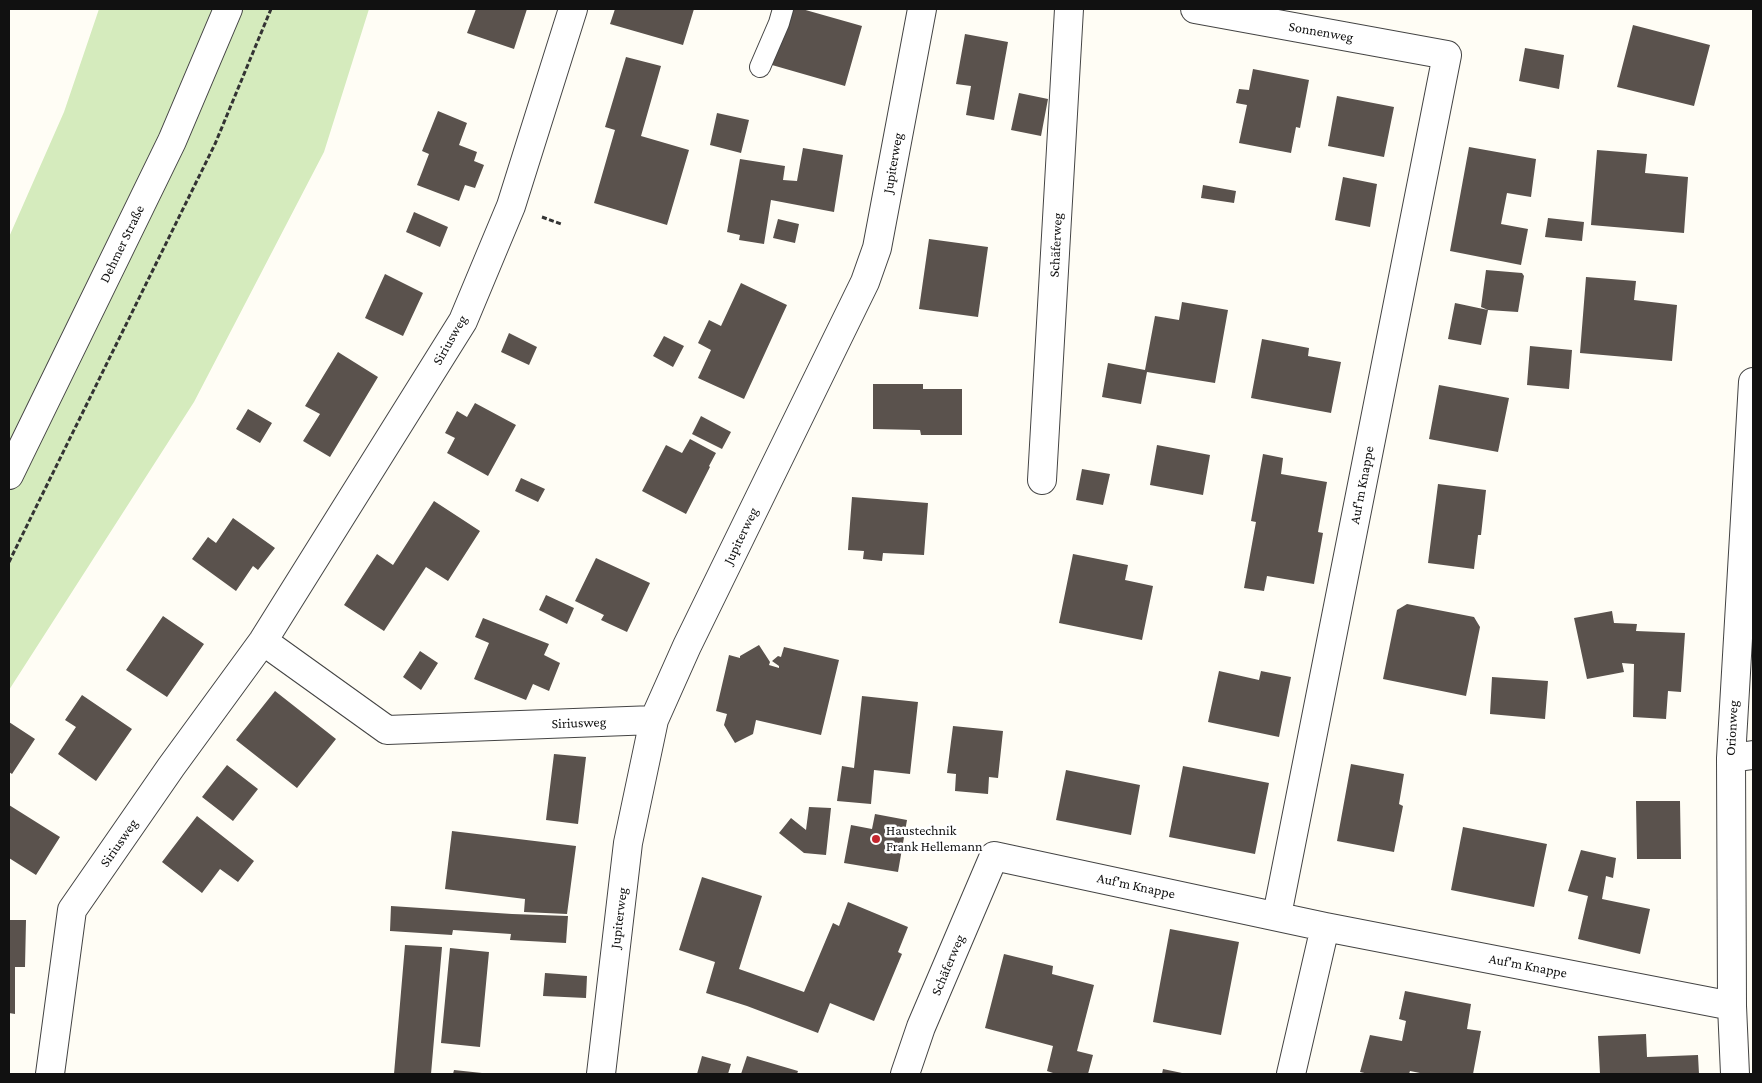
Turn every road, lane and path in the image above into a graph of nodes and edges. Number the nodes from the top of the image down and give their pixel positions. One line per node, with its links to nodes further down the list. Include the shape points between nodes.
1 (228, 9): 11 (street, Dehmer Straße, via 172,141)
2 (271, 9): 13 (path, via 215,144)
3 (573, 9): 14 (street, Siriusweg, via 511,206 463,321)
4 (783, 9): 9 (lane)
5 (921, 9): 15 (street, Jupiterweg, via 878,248 865,282)
6 (1069, 9): 12 (street, Schäferweg)
7 (1195, 9): 8 (street, Sonnenweg)
8 (1447, 55): 18 (street, Auf'm Knappe)
9 (760, 67)
10 (1753, 382): 16 (street, Orionweg)
11 (9, 475)
12 (1042, 480)
13 (9, 562)
14 (263, 641): 15 (street, Siriusweg, via 387,730); 21 (street, Siriusweg, via 72,910)
15 (654, 720): 22 (street, Jupiterweg, via 628,843)
16 (1742, 757): 20 (street, Orionweg)
17 (994, 856): 18 (street, Auf'm Knappe); 23 (street, Schäferweg)
18 (1277, 916): 19 (street, Auf'm Knappe)
19 (1325, 927): 20 (street, Auf'm Knappe); 24 (street)
20 (1732, 1006): 25 (street, Orionweg)
21 (50, 1074)
22 (601, 1074)
23 (905, 1074)
24 (1291, 1074)
25 (1735, 1074)

